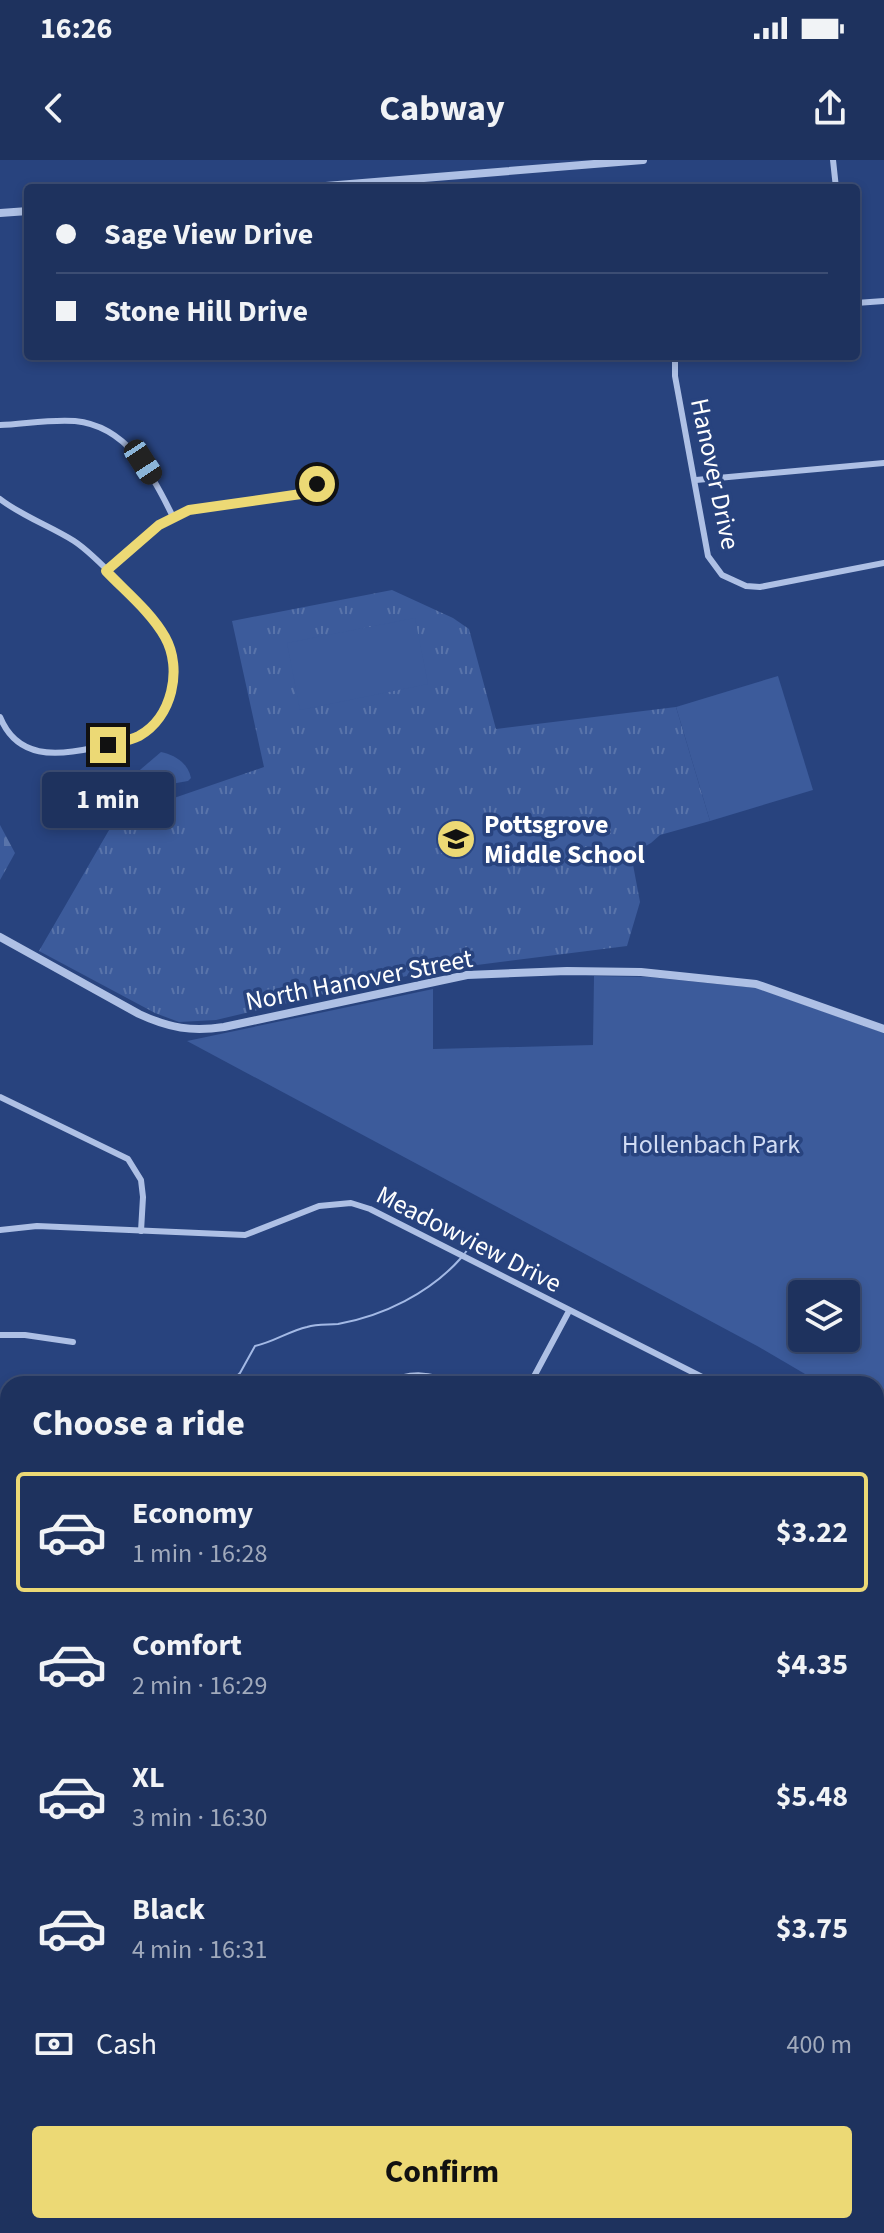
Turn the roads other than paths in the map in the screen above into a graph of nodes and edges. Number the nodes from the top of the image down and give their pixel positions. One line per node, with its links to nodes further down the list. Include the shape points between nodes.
1 (643, 160): 3 (street)
2 (833, 160): 5 (street)
3 (549, 164): 4 (street)
4 (342, 184)
5 (836, 184)
6 (24, 211): 7 (street)
7 (0, 213)
8 (884, 301): 9 (street)
9 (860, 303)
10 (675, 360): 13 (street, Hanover Drive)
11 (0, 425): 16 (street, via 75,421 106,433 143,462)
12 (884, 463): 13 (street)
13 (696, 480): 17 (street, Hanover Drive, via 708,556 732,581 772,586)
14 (317, 484): 16 (street, via 301,494 202,506)
15 (0, 499): 18 (street, via 87,550)
16 (173, 517): 18 (street)
17 (884, 563)
18 (106, 571): 19 (street, via 168,642 174,675 158,720 130,740 52,754 17,742)
19 (0, 717)
20 (0, 937): 21 (street, North Hanover Street, via 139,1014 186,1030 224,1027 467,975 567,971 641,972 756,984)
21 (884, 1029)
22 (0, 1097): 24 (street, via 128,1159 141,1180)
23 (0, 1230): 24 (street, Meadowview Drive, via 37,1226)
24 (141, 1231): 25 (street, Meadowview Drive, via 245,1235 319,1206 351,1203)
25 (569, 1311): 30 (street); 31 (street, Meadowview Drive)
26 (0, 1335): 27 (street)
27 (73, 1342)
28 (411, 1376): 29 (street)
29 (431, 1376)
30 (534, 1376)
31 (700, 1376)

